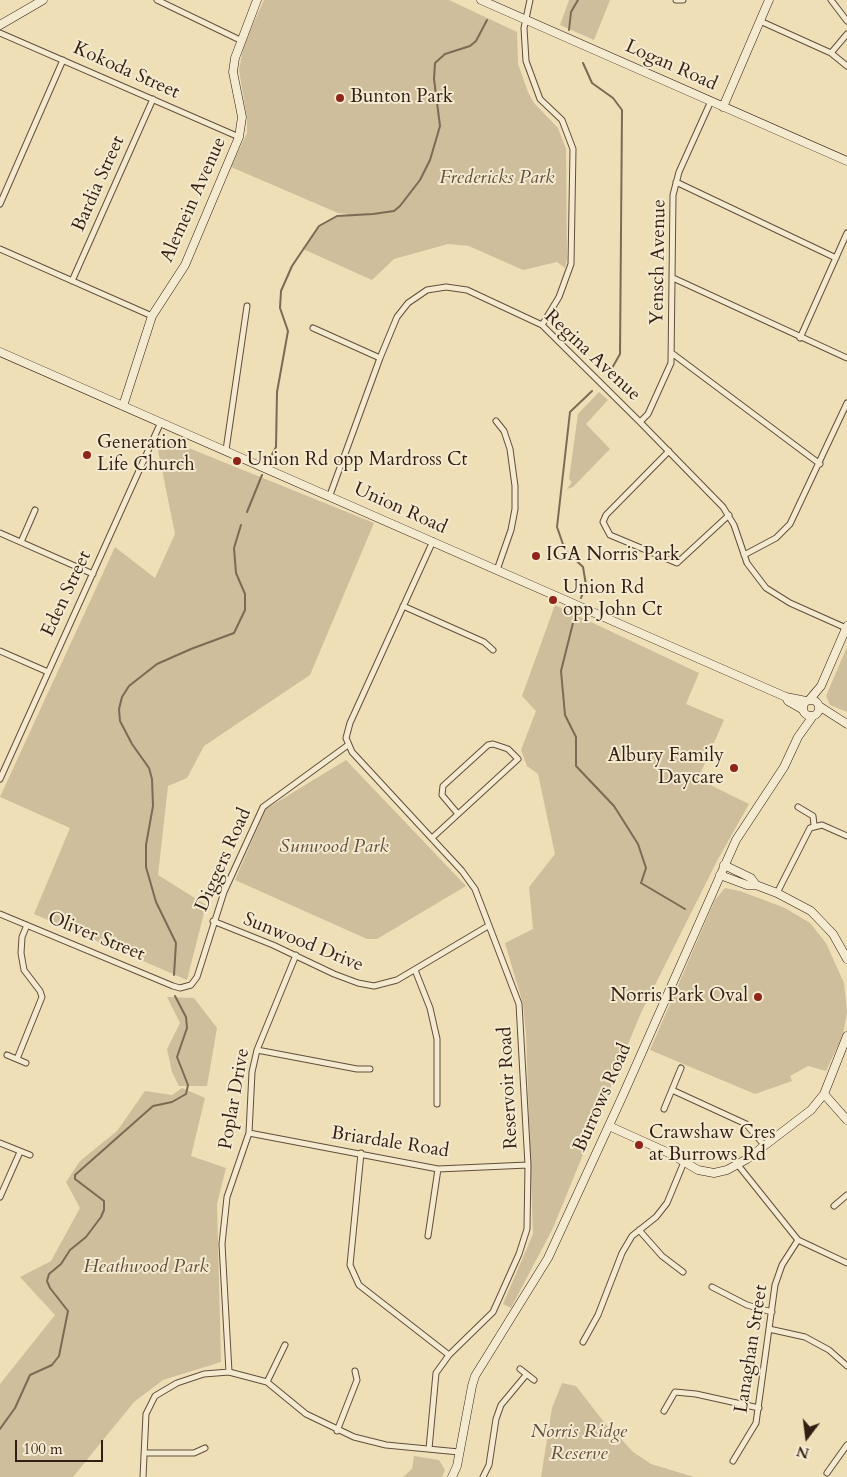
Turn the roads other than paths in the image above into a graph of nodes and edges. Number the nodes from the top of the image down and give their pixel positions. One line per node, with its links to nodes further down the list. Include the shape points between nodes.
1 (43, 0): 13 (main road)
2 (157, 0): 16 (street)
3 (257, 0): 16 (main road, Alemein Avenue)
4 (481, 0): 10 (main road, Logan Road)
5 (530, 0): 10 (street)
6 (676, 0): 7 (street)
7 (683, 0)
8 (769, 0): 11 (main road)
9 (831, 0): 12 (street)
10 (526, 19): 21 (main road, Logan Road); 34 (street, via 524,49 531,77 540,99 562,120 573,149 571,264 559,297)
11 (760, 20): 17 (street); 22 (main road)
12 (847, 21)
13 (0, 25)
14 (0, 33): 18 (street, Kokoda Street)
15 (847, 34): 17 (street)
16 (240, 40): 23 (main road, Alemein Avenue, via 233,72 242,117)
17 (831, 54): 19 (street)
18 (63, 60): 20 (street, Kokoda Street); 26 (street)
19 (847, 66)
20 (153, 100): 23 (street, Kokoda Street); 31 (street, Bardia Street)
21 (711, 101): 22 (main road, Logan Road); 25 (street, Yensch Avenue)
22 (723, 107): 24 (main road, Logan Road)
23 (239, 137): 33 (main road, Alemein Avenue, via 185,265)
24 (847, 161)
25 (676, 182): 29 (street); 30 (street, Yensch Avenue, via 673,195)
26 (0, 204)
27 (847, 234): 29 (street)
28 (0, 249): 31 (street)
29 (836, 258): 36 (street)
30 (673, 278): 36 (street); 38 (street, Yensch Avenue)
31 (72, 281): 33 (street)
32 (248, 306): 46 (street)
33 (152, 316): 42 (main road, Alemein Avenue)
34 (542, 325): 39 (street, Regina Avenue, via 468,290 446,287 427,290 408,303 397,318); 45 (street, Regina Avenue)
35 (313, 328): 39 (street)
36 (800, 338): 40 (street)
37 (0, 352): 42 (main road, Union Road)
38 (673, 354): 45 (street, Yensch Avenue, via 650,408); 48 (street)
39 (380, 358): 49 (street, Regina Avenue)
40 (847, 358)
41 (847, 403): 48 (street)
42 (123, 406): 44 (main road, Union Road)
43 (496, 421): 56 (street, via 504,431 510,449 515,502 511,530)
44 (161, 422): 46 (main road, Union Road); 57 (street, Eden Street)
45 (640, 422): 47 (street, Regina Avenue)
46 (226, 450): 49 (main road, Union Road)
47 (669, 451): 51 (street, Regina Avenue); 51 (street, via 606,515 603,522 610,535 677,563)
48 (820, 464): 55 (street, via 790,524 776,538)
49 (330, 495): 53 (main road, Union Road)
50 (35, 510): 54 (street)
51 (730, 515): 55 (street, Regina Avenue)
52 (0, 533): 54 (street)
53 (433, 541): 56 (main road, Union Road); 58 (street)
54 (21, 542): 57 (street)
55 (744, 555): 59 (street, Regina Avenue, via 752,572 771,592)
56 (497, 570): 64 (main road, Union Road)
57 (93, 574): 62 (street, Eden Street)
58 (403, 606): 60 (street, via 484,642); 72 (street, via 350,723 346,738)
59 (847, 627): 63 (main road)
60 (493, 650)
61 (0, 651): 62 (street)
62 (48, 672): 73 (street, Eden Street)
63 (821, 686): 65 (main road); 66 (main road)
64 (786, 697): 65 (main road, Union Road); 67 (main road, Union Road)
65 (808, 700): 66 (main road, Union Road); 67 (main road, Burrows Road)
66 (818, 704): 68 (main road, Burrows Road); 69 (main road)
67 (803, 711): 68 (main road, Union Road); 71 (main road, Burrows Road)
68 (814, 716): 69 (main road); 71 (main road, Burrows Road)
69 (839, 720): 70 (main road)
70 (847, 724)
71 (798, 737): 79 (main road, Burrows Road, via 784,767 743,827)
72 (348, 745): 78 (street, Reservoir Road); 84 (street, Diggers Road, via 263,807)
73 (0, 779)
74 (798, 807): 76 (street, via 813,816)
75 (458, 814): 75 (street, via 442,795 443,786 488,745 508,749 518,759); 78 (street)
76 (814, 825): 77 (street); 82 (street, via 806,833)
77 (847, 836)
78 (432, 838): 86 (street, Reservoir Road, via 475,889)
79 (724, 865): 80 (main road, Burrows Road); 81 (main road, via 750,878)
80 (720, 874): 81 (main road, via 747,885); 103 (main road, Burrows Road)
81 (756, 885): 82 (main road)
82 (777, 893): 88 (main road, via 820,919)
83 (0, 914): 85 (street, Oliver Street)
84 (213, 922): 87 (street, Sunwood Drive); 90 (street, Diggers Road, via 195,982)
85 (27, 925): 90 (street, Oliver Street); 94 (street, via 22,937 24,970 42,997)
86 (488, 926): 89 (street, Sunwood Drive); 111 (street, Reservoir Road, via 519,1004)
87 (296, 956): 89 (street, Sunwood Drive, via 347,979 374,986 397,980); 92 (street, Poplar Drive)
88 (847, 959)
89 (415, 970): 100 (street, via 430,1008 436,1039)
90 (180, 988)
91 (847, 1039): 99 (main road)
92 (257, 1050): 97 (street); 104 (street, Poplar Drive, via 252,1072)
93 (7, 1055): 94 (street)
94 (17, 1059): 95 (street)
95 (26, 1063)
96 (681, 1068): 98 (street)
97 (370, 1069)
98 (672, 1090): 101 (street); 106 (street, via 746,1124)
99 (824, 1094): 102 (main road); 106 (main road, via 812,1110)
100 (437, 1104)
101 (664, 1109)
102 (847, 1120)
103 (609, 1126): 110 (main road); 141 (main road, Burrows Road, via 548,1258 476,1376)
104 (249, 1132): 108 (street, Briardale Road); 130 (street, Poplar Drive, via 227,1197 222,1244)
105 (0, 1144): 107 (street)
106 (765, 1146): 112 (main road)
107 (20, 1152): 109 (street); 115 (street)
108 (361, 1153): 113 (street, Briardale Road); 127 (street, via 350,1265 359,1285)
109 (30, 1155)
110 (684, 1162): 112 (main road, via 698,1170 714,1173); 117 (street, via 667,1203 656,1217)
111 (528, 1165): 113 (street, Briardale Road); 127 (street, Reservoir Road, via 527,1229 519,1254 493,1312)
112 (738, 1165): 119 (street)
113 (438, 1169): 118 (street)
114 (847, 1195): 116 (street)
115 (0, 1197)
116 (834, 1206)
117 (638, 1230): 121 (street, via 662,1256); 125 (street, via 622,1253 598,1315)
118 (428, 1236)
119 (798, 1240): 120 (street); 123 (street, Lanaghan Street, via 782,1265 775,1285)
120 (847, 1263)
121 (683, 1272)
122 (712, 1287): 123 (street, via 748,1305)
123 (772, 1312): 124 (street, Lanaghan Street)
124 (769, 1329): 128 (street, via 805,1337 829,1350); 135 (street, Lanaghan Street)
125 (583, 1342)
126 (285, 1345): 134 (street)
127 (449, 1355): 140 (street, Reservoir Road, via 436,1373)
128 (847, 1366)
129 (520, 1369): 132 (street)
130 (229, 1372): 134 (street); 142 (street, via 191,1377 155,1396 146,1414)
131 (355, 1372): 137 (street, via 357,1380)
132 (526, 1375): 133 (street); 147 (street, via 501,1406)
133 (534, 1380)
134 (267, 1382): 137 (street, via 306,1414)
135 (759, 1408): 136 (street, via 675,1392); 143 (street, Lanaghan Street, via 756,1423)
136 (664, 1411)
137 (337, 1430): 140 (street, via 386,1446)
138 (847, 1445): 144 (street)
139 (205, 1448): 142 (street, via 194,1453)
140 (429, 1449): 141 (street)
141 (459, 1452): 146 (main road, Burrows Road)
142 (144, 1453): 145 (street)
143 (733, 1461)
144 (827, 1472)
145 (143, 1477)
146 (452, 1477)
147 (483, 1477)

